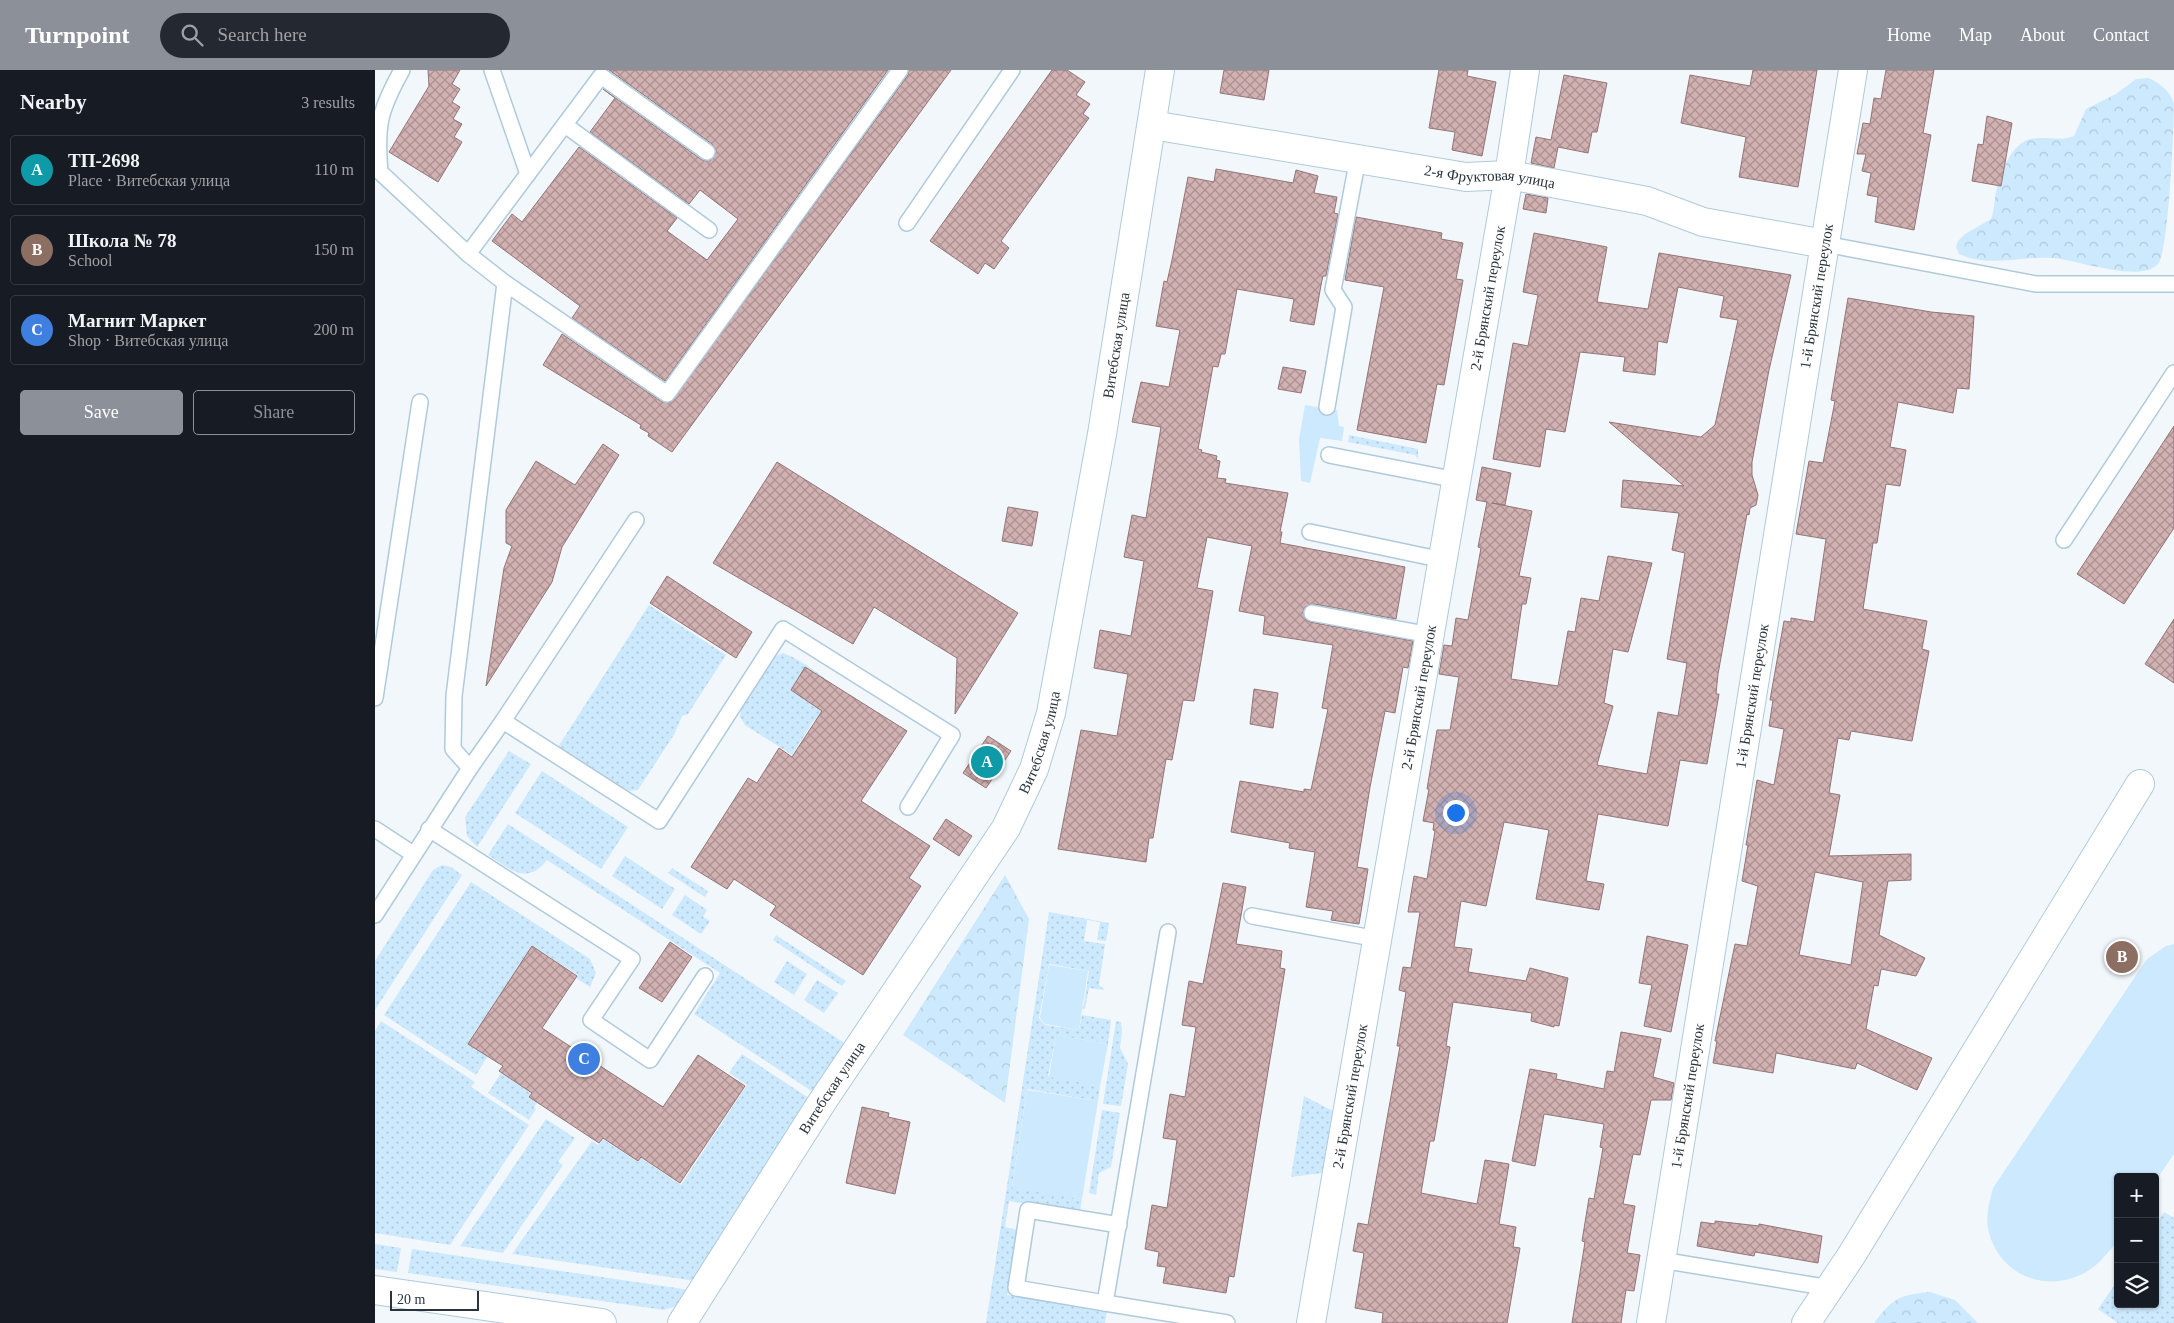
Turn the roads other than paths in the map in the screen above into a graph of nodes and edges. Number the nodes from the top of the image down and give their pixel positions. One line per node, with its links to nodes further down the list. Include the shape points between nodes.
1 (402, 70): 17 (lane, via 385,101 377,136 380,172)
2 (492, 70): 12 (lane)
3 (901, 70): 18 (lane, via 667,394)
4 (1012, 70): 14 (lane)
5 (1160, 70): 9 (street, Витебская улица)
6 (1525, 70): 13 (street, 2-й Брянский переулок)
7 (1853, 70): 16 (street, 1-й Брянский переулок)
8 (565, 125): 10 (lane, via 601,76); 12 (lane); 15 (lane)
9 (1152, 125): 11 (street, 2-я Фруктовая улица); 51 (street, Витебская улица, via 1083,540 1051,713 1034,769 1006,828 822,1102)
10 (707, 152)
11 (1358, 158): 13 (street, 2-я Фруктовая улица, via 1466,177); 22 (lane, via 1333,290 1344,308)
12 (528, 174): 17 (lane)
13 (1509, 175): 16 (street, 2-я Фруктовая улица, via 1647,201 1703,222); 24 (street, 2-й Брянский переулок)
14 (907, 223)
15 (709, 230)
16 (1825, 244): 19 (lane, via 2036,284); 45 (street, 1-й Брянский переулок)
17 (468, 254): 18 (lane)
18 (505, 283): 33 (lane, via 454,696 453,749)
19 (2174, 284)
20 (2174, 373): 27 (lane)
21 (420, 402): 31 (lane)
22 (1327, 407)
23 (1329, 455): 24 (lane)
24 (1457, 480): 28 (street, 2-й Брянский переулок)
25 (636, 520): 32 (lane)
26 (1310, 532): 28 (lane)
27 (2064, 540)
28 (1443, 560): 30 (street, 2-й Брянский переулок)
29 (1312, 613): 30 (lane)
30 (1431, 635): 42 (street, 2-й Брянский переулок)
31 (375, 698)
32 (503, 721): 33 (lane); 35 (lane, via 659,821 783,629 952,735)
33 (470, 768): 37 (lane)
34 (2140, 784): 46 (street)
35 (908, 807)
36 (375, 829): 38 (lane)
37 (429, 829): 38 (lane); 43 (lane, via 632,959 591,1020 650,1060)
38 (413, 854): 39 (lane)
39 (375, 915)
40 (1252, 916): 42 (lane)
41 (1168, 932): 44 (lane)
42 (1378, 939): 53 (street, 2-й Брянский переулок)
43 (705, 976)
44 (1119, 1225): 48 (lane); 48 (lane, via 1028,1210 1016,1288)
45 (1661, 1260): 46 (lane); 54 (street, 1-й Брянский переулок)
46 (1830, 1288): 55 (street)
47 (375, 1290): 49 (street)
48 (1105, 1303): 52 (lane)
49 (509, 1316): 50 (street)
50 (602, 1323)
51 (682, 1323)
52 (1227, 1323)
53 (1311, 1323)
54 (1651, 1323)
55 (1807, 1323)

